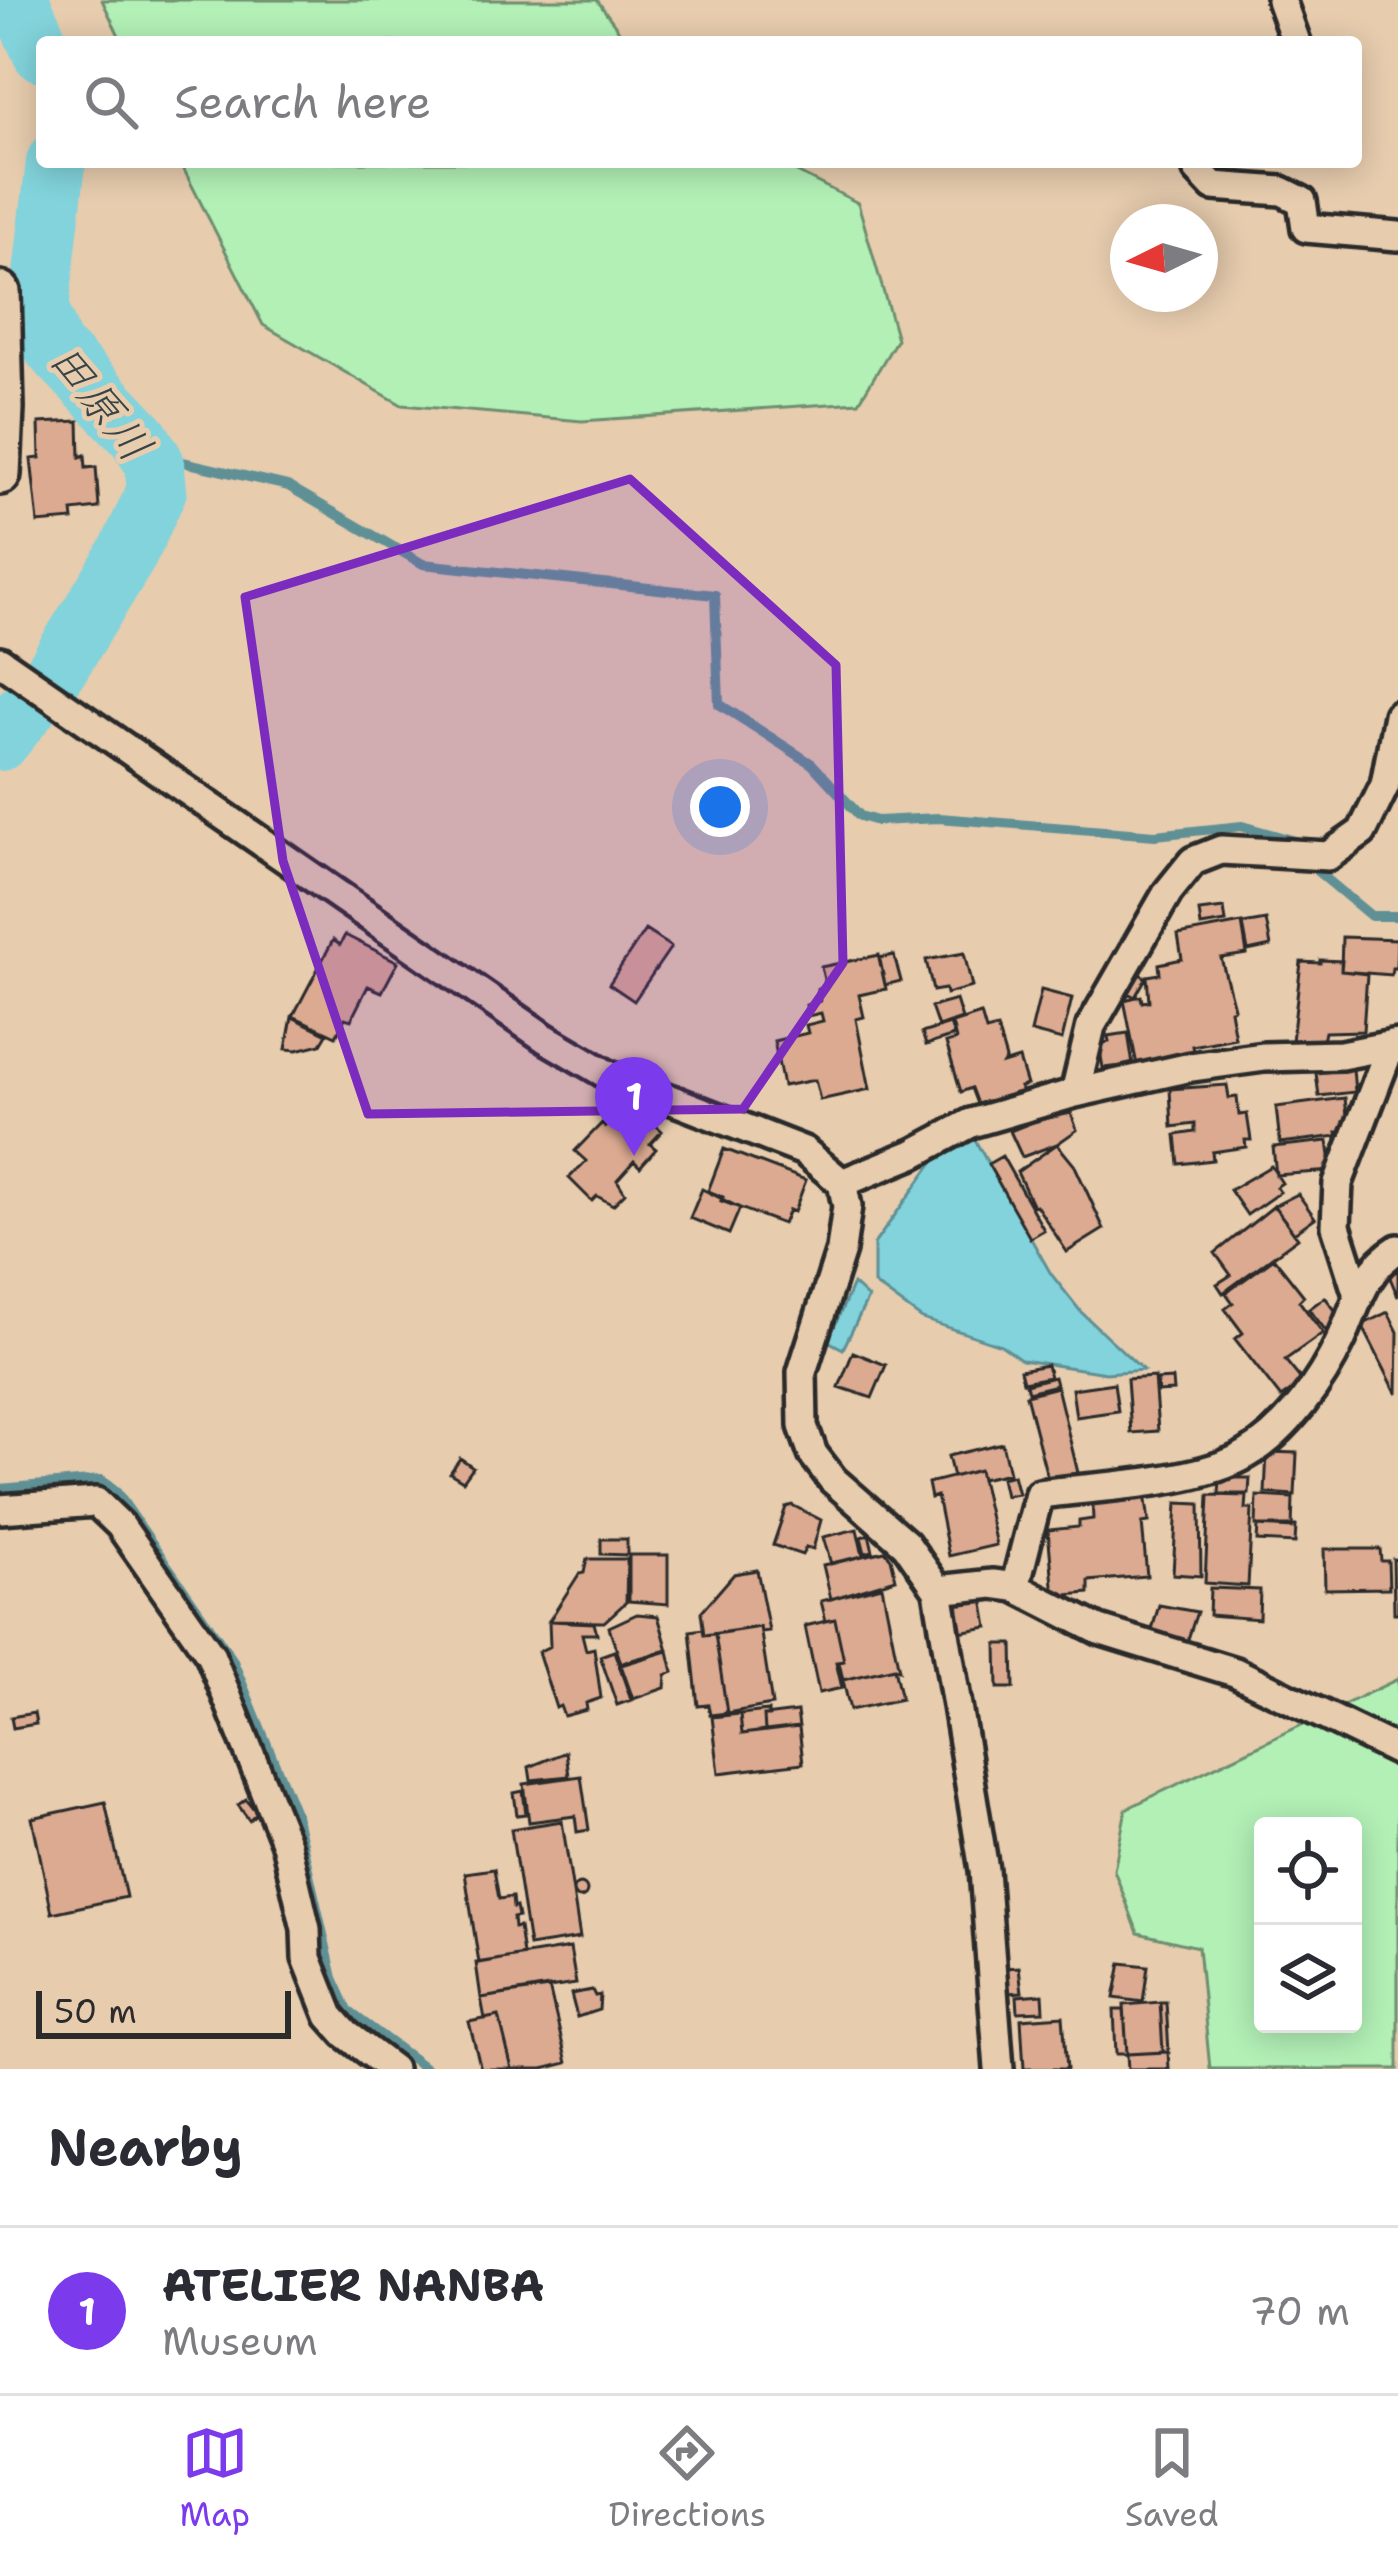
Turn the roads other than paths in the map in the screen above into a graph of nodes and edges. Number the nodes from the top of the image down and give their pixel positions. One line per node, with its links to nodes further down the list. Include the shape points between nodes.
1 (1281, 0): 2 (street)
2 (1294, 36)
3 (1199, 168): 4 (street, via 1213,185 1282,191 1302,201 1306,228)
4 (1398, 236)
5 (0, 292): 6 (main road)
6 (0, 474)
7 (0, 661): 11 (street, via 545,1038 608,1075 804,1151)
8 (1398, 715): 10 (street, via 1385,785 1362,832 1328,856 1221,850 1193,861 1091,1026)
9 (1395, 1044): 10 (street, via 1191,1067); 13 (street, via 1338,1183 1336,1226)
10 (1075, 1094): 11 (street, via 971,1123)
11 (842, 1183): 16 (street, via 842,1250 802,1372 803,1426 833,1480 906,1544)
12 (1398, 1249): 13 (street, via 1378,1261)
13 (1358, 1295): 15 (street, via 1318,1382 1248,1454 1205,1472 1039,1494)
14 (0, 1509): 18 (street, via 96,1502 211,1654 286,1844 308,1958 329,2016)
15 (1015, 1587): 16 (street); 17 (street, via 1099,1630 1235,1672)
16 (938, 1590): 19 (street, via 984,1870)
17 (1398, 1750)
18 (392, 2069)
19 (999, 2069)

